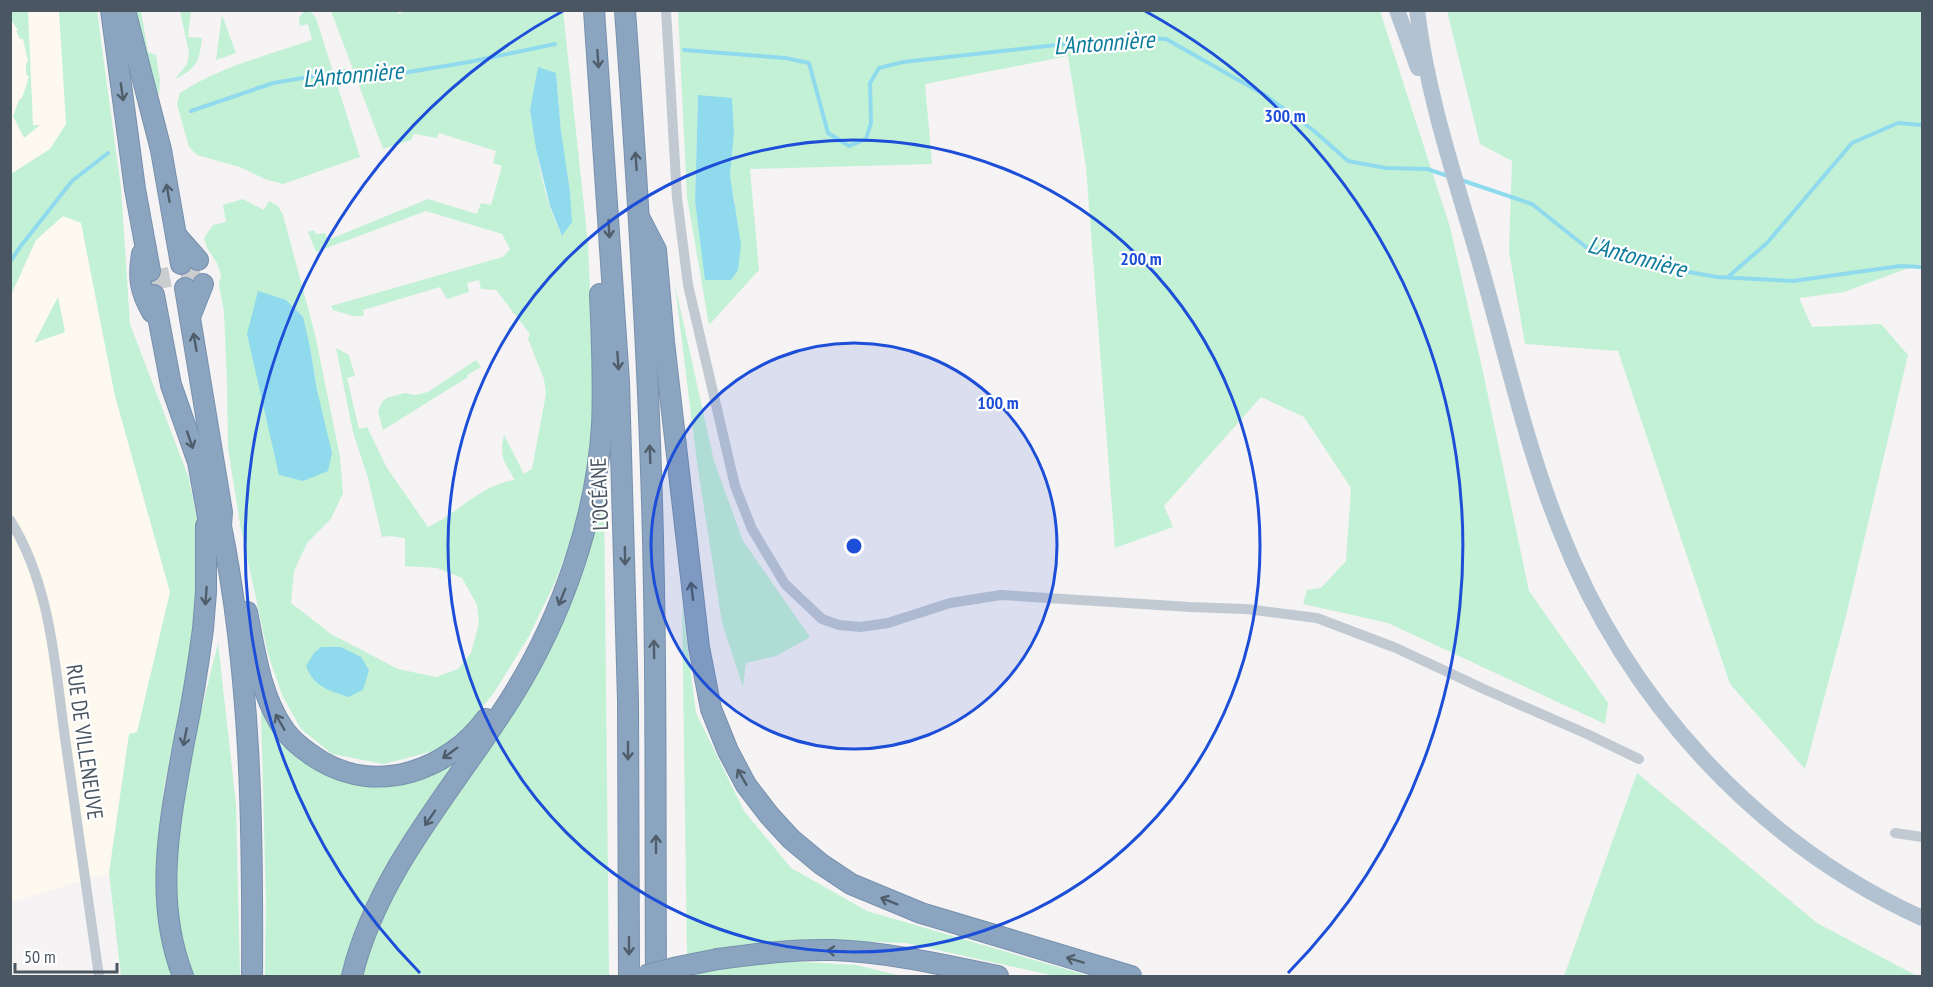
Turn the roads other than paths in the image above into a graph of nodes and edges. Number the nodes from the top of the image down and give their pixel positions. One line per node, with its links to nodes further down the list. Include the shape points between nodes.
1 (111, 10): 13 (highway, one-way to 13)
2 (124, 10): 12 (highway, one-way to 2, via 161,150)
3 (594, 10): 14 (highway, L’OCÉANE, one-way to 14)
4 (625, 10): 11 (highway, one-way to 4)
5 (666, 10): 20 (street, via 677,198 688,285 735,486 752,529 785,584 822,619 860,627 888,623 951,603 1001,595 1246,609 1317,618 1396,648)
6 (1397, 10): 10 (main road)
7 (1407, 10): 9 (main road)
8 (1417, 10): 9 (main road)
9 (1422, 53): 10 (main road)
10 (1438, 116): 23 (main road, via 1527,432 1559,528 1587,592 1625,659 1687,742 1753,808 1838,872)
11 (640, 219): 30 (highway, one-way to 11, via 652,529); 32 (highway, one-way to 11, via 921,913 851,884 791,839 746,785 711,709 699,647 656,250)
12 (176, 235): 15 (highway); 15 (highway)
13 (144, 242): 15 (highway); 16 (highway, via 139,274 144,298)
14 (611, 261): 19 (highway, one-way to 19, via 600,287 603,381 596,474 572,568); 28 (highway, L’OCÉANE, one-way to 28, via 624,521)
15 (174, 265)
16 (160, 324): 17 (highway, one-way to 17, via 171,385); 17 (highway, one-way to 16, via 190,317 179,290)
17 (215, 514): 19 (highway, one-way to 17, via 528,654 482,724 442,760 390,777 339,770 304,749 284,730 271,707 261,678 229,526); 25 (highway, one-way to 25, via 206,528 203,629 166,859 169,928); 26 (highway, via 221,526 238,629 251,765)
18 (10, 520): 24 (street, RUE DE VILLENEUVE, via 31,560 43,597)
19 (540, 645): 27 (highway, one-way to 27, via 510,700 394,871 365,933)
20 (1639, 759)
21 (1895, 833): 22 (street)
22 (1923, 837)
23 (1923, 918)
24 (99, 976)
25 (183, 976)
26 (252, 976)
27 (352, 976)
28 (629, 976)
29 (644, 976): 31 (highway, one-way to 29, bridge, via 834,950 788,950 718,959)
30 (656, 976)
31 (998, 976)
32 (1131, 976)

